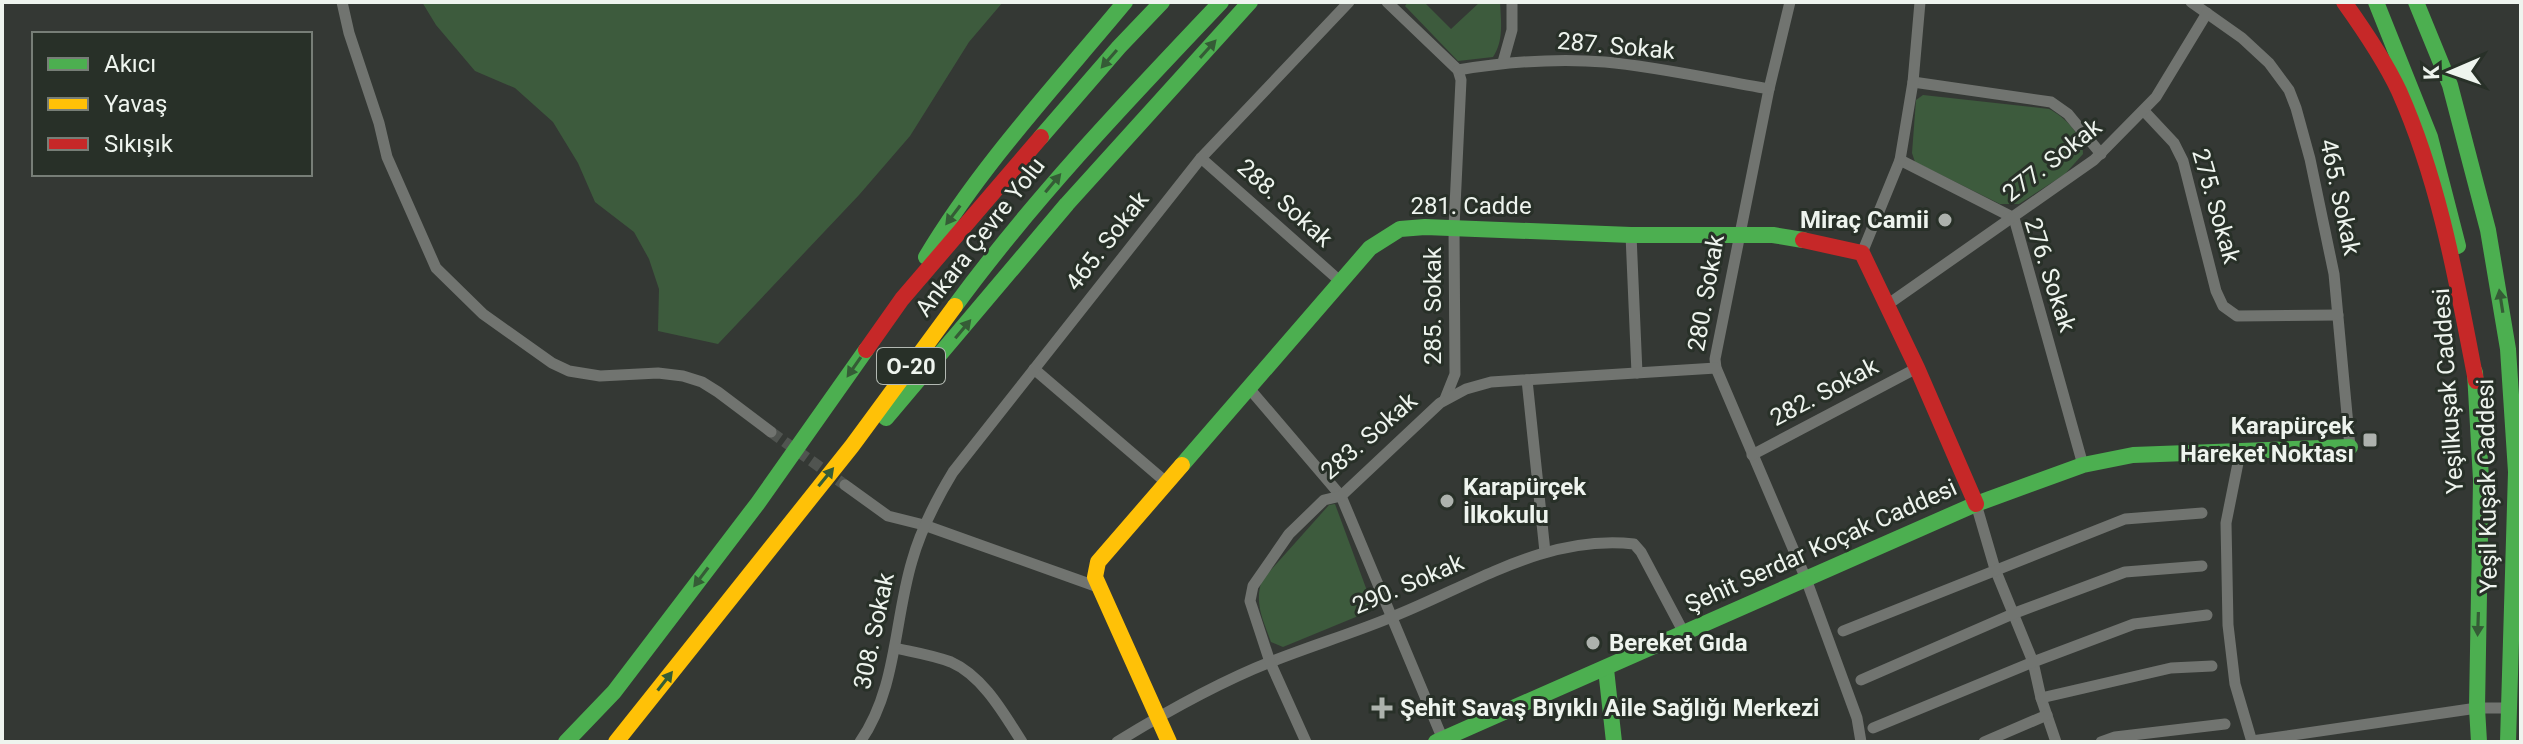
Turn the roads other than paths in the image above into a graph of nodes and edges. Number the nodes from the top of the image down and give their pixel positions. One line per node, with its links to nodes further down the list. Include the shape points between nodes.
1 (342, 2): 43 (street, via 387,157 436,268 483,314 552,363 600,376 683,376 718,392)
2 (1125, 2): 30 (main road, one-way to 30, via 945,225)
3 (1162, 2): 30 (main road, Ankara Çevre Yolu / O-20, one-way to 30)
4 (1221, 2): 44 (main road, Ankara Çevre Yolu / O-20, one-way to 4, via 993,254 1076,155)
5 (1250, 2): 44 (main road, one-way to 5, via 890,415 1067,204)
6 (1349, 2): 22 (street, 465. Sokak)
7 (1387, 2): 17 (street)
8 (1512, 2): 16 (street, via 1512,30)
9 (1790, 2): 19 (street, 280. Sokak)
10 (1920, 2): 18 (street)
11 (2191, 2): 15 (street, 465. Sokak)
12 (2344, 2): 39 (main road, via 2373,41 2416,126 2442,216)
13 (2376, 2): 39 (main road, Yeşilkuşak Caddesi, via 2430,137 2454,223)
14 (2416, 2): 73 (main road, Yeşil Kuşak Caddesi, one-way to 14, via 2516,461 2506,335 2488,230 2450,85)
15 (2207, 13): 20 (street, 277. Sokak); 32 (street, 465. Sokak, via 2269,63 2289,90 2324,219)
16 (1503, 62): 17 (street, 287. Sokak); 19 (street, 287. Sokak, via 1607,62)
17 (1458, 70): 25 (street, 285. Sokak)
18 (1913, 82): 21 (street, via 2051,102); 23 (street)
19 (1769, 89): 26 (street, 280. Sokak)
20 (2144, 111): 21 (street, 277. Sokak); 32 (street, 275. Sokak, via 2183,161 2219,300 2237,316)
21 (2101, 154): 24 (street, 277. Sokak)
22 (1201, 158): 29 (street, 288. Sokak); 35 (street, 465. Sokak)
23 (1900, 160): 24 (street, 276. Sokak); 28 (street)
24 (2014, 218): 31 (street, 277. Sokak); 48 (street, 276. Sokak)
25 (1454, 227): 27 (main road, 281. Cadde); 29 (main road, 281. Cadde, via 1390,233); 37 (street, 285. Sokak)
26 (1738, 234): 27 (main road, 281. Cadde); 28 (main road, 281. Cadde, via 1795,237); 33 (street, 280. Sokak)
27 (1631, 235): 36 (street)
28 (1862, 253): 31 (main road)
29 (1341, 282): 41 (main road, 281. Cadde)
30 (902, 299): 80 (main road, Ankara Çevre Yolu / O-20, one-way to 80, via 739,528 614,692)
31 (1887, 305): 34 (main road)
32 (2338, 315): 45 (street, 465. Sokak)
33 (1716, 368): 36 (street, 283. Sokak); 47 (street, 280. Sokak)
34 (1917, 368): 47 (street, 282. Sokak); 52 (main road)
35 (1034, 369): 49 (street); 54 (street, 465. Sokak, via 953,472)
36 (1637, 373): 38 (street, 283. Sokak)
37 (1455, 374): 40 (street); 42 (street, 285. Sokak)
38 (1527, 380): 40 (street, 283. Sokak); 55 (street)
39 (2476, 381): 72 (main road, Yeşilkuşak Caddesi, one-way to 72, via 2481,530)
40 (1481, 384): 42 (street, 283. Sokak)
41 (1248, 387): 49 (main road, 281. Cadde); 51 (street)
42 (1445, 399): 51 (street, 283. Sokak)
43 (771, 432)
44 (852, 446): 81 (main road, Ankara Çevre Yolu / O-20, one-way to 44)
45 (2350, 447): 46 (main road, Şehit Serdar Koçak Caddesi)
46 (2240, 453): 48 (main road, Şehit Serdar Koçak Caddesi, via 2133,455); 79 (street, via 2226,523 2228,625 2235,684)
47 (1752, 455): 58 (street, 280. Sokak)
48 (2083, 465): 52 (main road, Şehit Serdar Koçak Caddesi)
49 (1167, 483): 59 (main road, 281. Cadde, via 1098,562)
50 (845, 485): 54 (street, via 888,516)
51 (1341, 496): 62 (street); 66 (street, 283. Sokak, via 1324,500 1289,534 1253,586 1250,601)
52 (1976, 504): 57 (street); 58 (main road, Şehit Serdar Koçak Caddesi)
53 (2202, 513): 57 (street, via 2125,519)
54 (924, 525): 59 (street); 65 (street, 308. Sokak, via 911,562)
55 (1545, 552): 62 (street, 290. Sokak); 64 (street, 290. Sokak, via 1634,544)
56 (2202, 566): 60 (street, via 2125,572)
57 (1995, 569): 60 (street); 63 (street)
58 (1806, 579): 64 (main road, Şehit Serdar Koçak Caddesi); 88 (street, 280. Sokak)
59 (1098, 587): 75 (main road)
60 (2015, 613): 67 (street); 70 (street)
61 (2207, 615): 67 (street, via 2134,624)
62 (1390, 618): 66 (street, 290. Sokak); 78 (street)
63 (1843, 631)
64 (1684, 633): 69 (main road, Şehit Serdar Koçak Caddesi)
65 (895, 648): 82 (street, 308. Sokak, via 881,703); 83 (street, via 940,658 968,673)
66 (1270, 662): 75 (street, 290. Sokak); 86 (street, 283. Sokak)
67 (2033, 662): 71 (street); 77 (street)
68 (2212, 666): 71 (street, via 2171,668)
69 (1606, 669): 78 (main road, Şehit Serdar Koçak Caddesi); 87 (main road)
70 (1861, 680)
71 (2041, 698): 74 (street)
72 (2477, 708): 73 (street); 79 (street); 92 (main road, Yeşilkuşak Caddesi)
73 (2509, 708): 93 (main road, Yeşil Kuşak Caddesi)
74 (2047, 715): 89 (street); 90 (street)
75 (1157, 718): 84 (street, 290. Sokak); 85 (main road)
76 (2225, 724): 91 (street)
77 (1873, 728)
78 (1441, 741)
79 (2252, 741)
80 (566, 742)
81 (616, 742)
82 (860, 742)
83 (1022, 742)
84 (1117, 742)
85 (1169, 742)
86 (1306, 742)
87 (1614, 742)
88 (1861, 742)
89 (1984, 742)
90 (2056, 742)
91 (2101, 742)
92 (2479, 742)
93 (2508, 742)

